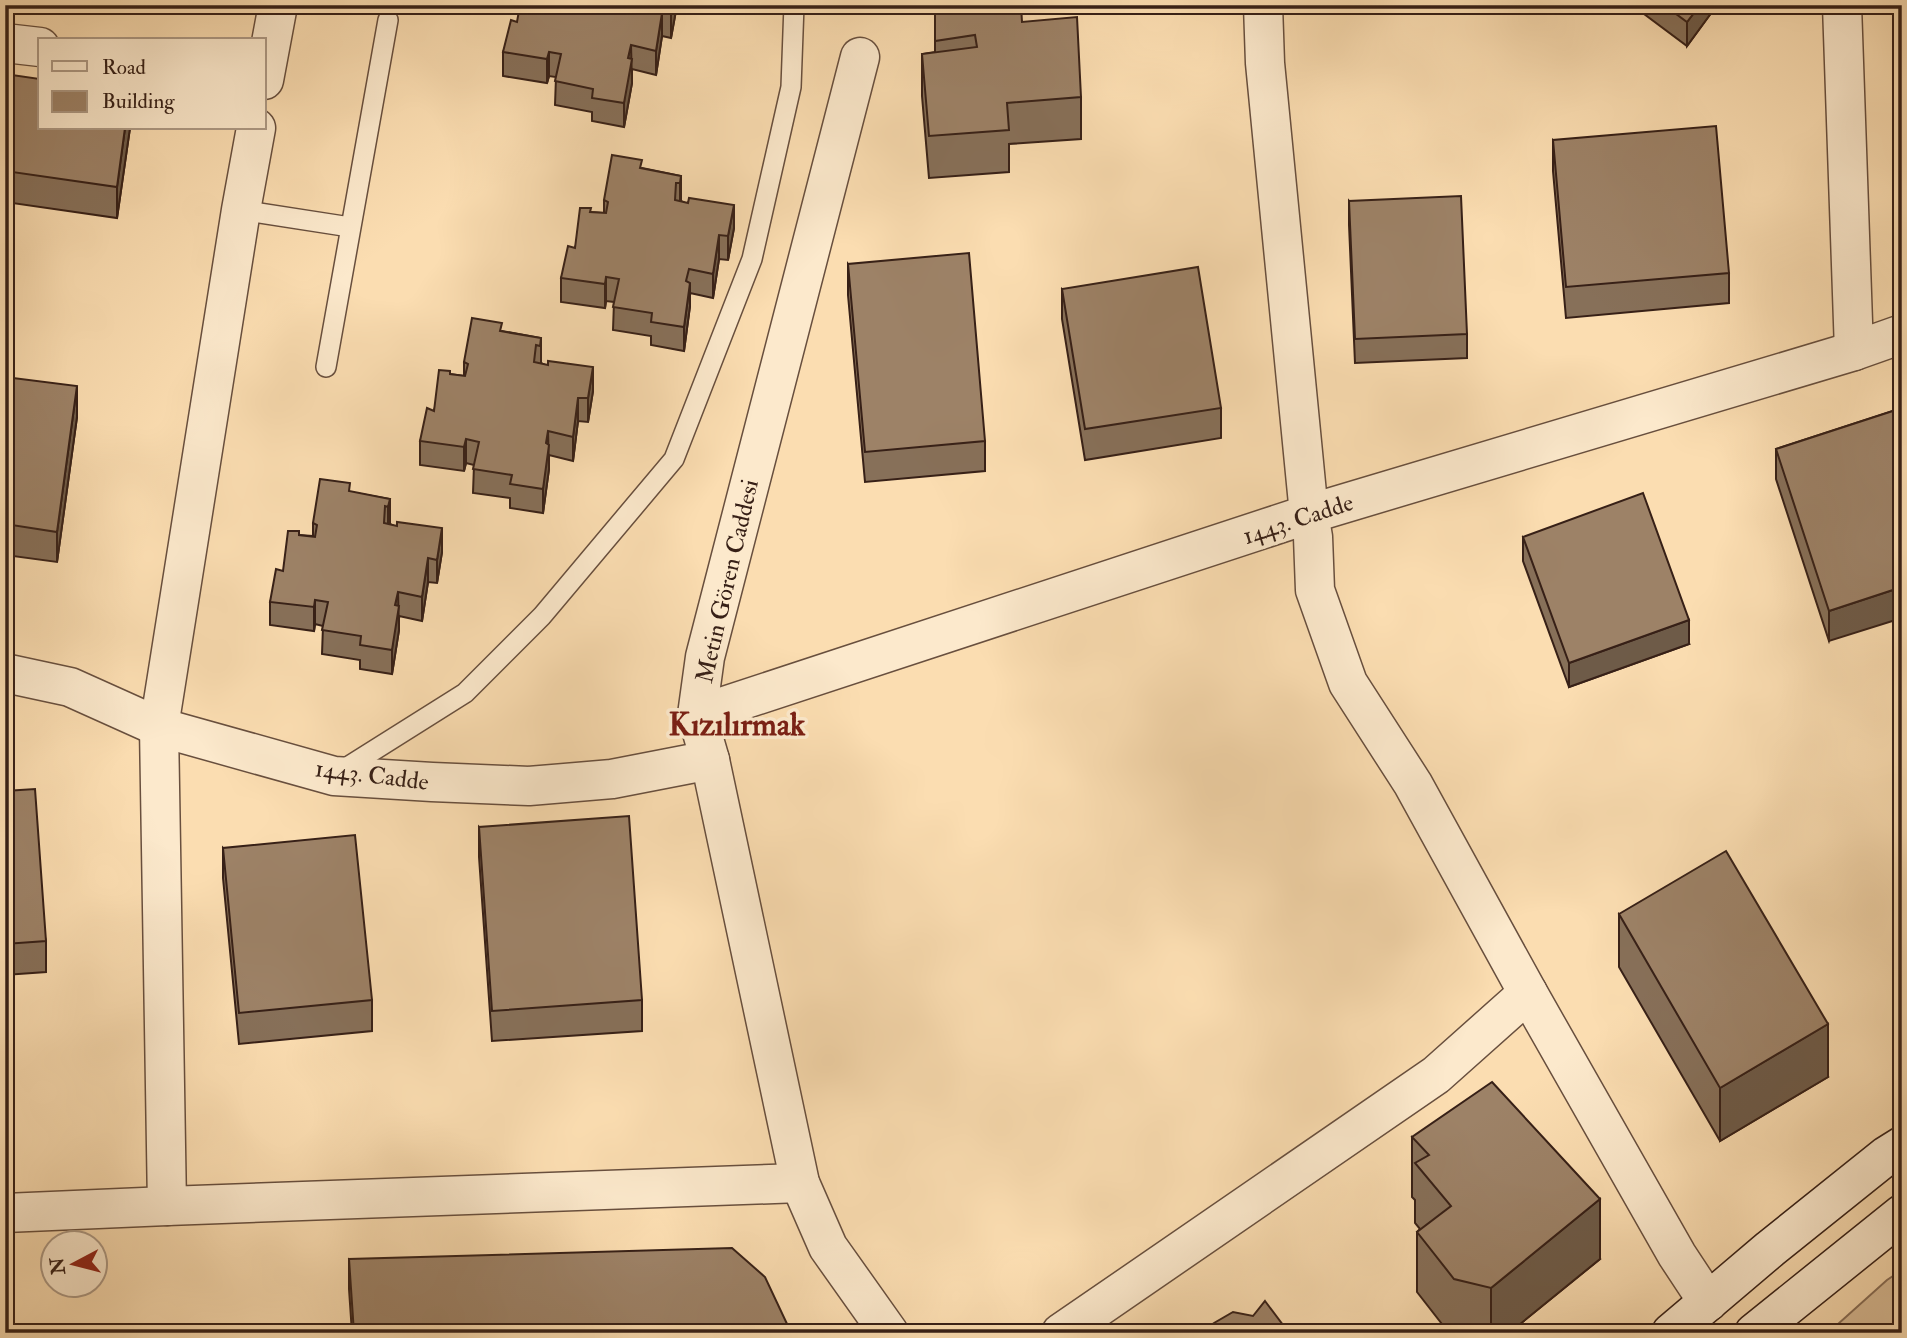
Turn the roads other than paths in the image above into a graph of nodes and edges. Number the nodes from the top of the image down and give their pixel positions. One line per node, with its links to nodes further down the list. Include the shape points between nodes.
1 (278, 5): 9 (street)
2 (794, 5): 21 (lane, via 791,87 752,259 674,458 542,616 465,693)
3 (1263, 5): 16 (street)
4 (1842, 5): 14 (street)
5 (388, 20): 12 (lane)
6 (5, 43): 7 (street)
7 (38, 47)
8 (860, 57): 18 (street, Metin Gören Caddesi, via 705,657)
9 (266, 67)
10 (256, 130): 11 (street)
11 (240, 210): 12 (lane); 19 (street)
12 (350, 227): 15 (lane)
13 (1902, 334): 14 (street, 1443. Cadde)
14 (1854, 351): 16 (street, 1443. Cadde)
15 (326, 367)
16 (1309, 514): 18 (street, 1443. Cadde); 22 (street, via 1315,590 1348,683 1413,784)
17 (5, 673): 19 (street, 1443. Cadde, via 70,687)
18 (697, 715): 20 (street, Metin Gören Caddesi)
19 (159, 727): 21 (street, 1443. Cadde); 25 (street)
20 (710, 760): 21 (street, 1443. Cadde, via 612,779 529,786); 24 (street, Metin Gören Caddesi)
21 (334, 776)
22 (1528, 993): 28 (street); 30 (street, via 1436,1075)
23 (1902, 1146): 28 (street)
24 (800, 1183): 25 (street); 29 (street, Metin Gören Caddesi, via 828,1247)
25 (167, 1206): 26 (street)
26 (5, 1213)
27 (1902, 1214): 33 (street)
28 (1708, 1302): 31 (street); 32 (street)
29 (889, 1333)
30 (1061, 1333)
31 (1671, 1333)
32 (1730, 1333)
33 (1754, 1333)

